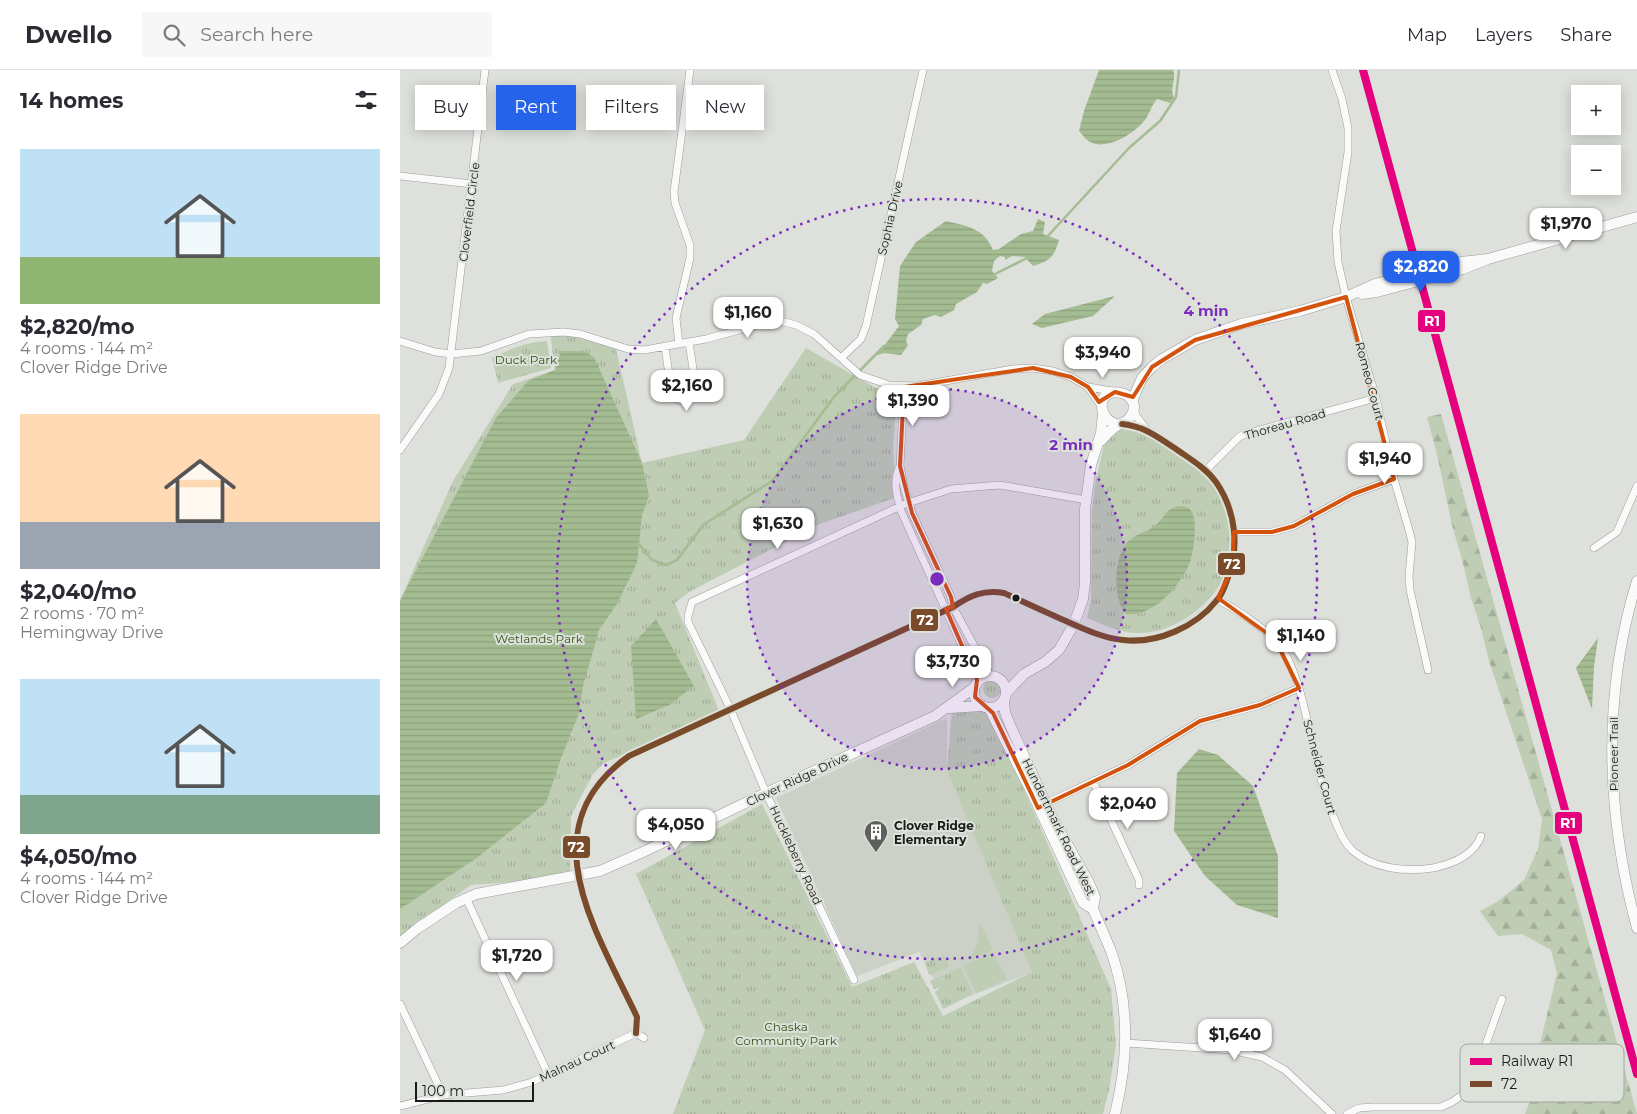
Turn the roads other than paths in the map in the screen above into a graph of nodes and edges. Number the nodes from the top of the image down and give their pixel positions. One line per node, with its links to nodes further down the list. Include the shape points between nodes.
1 (485, 70): 6 (street, Cloverfield Circle)
2 (690, 70): 11 (street, via 674,192 690,246 676,318)
3 (923, 70): 14 (street, Sophia Drive, via 866,326 861,339)
4 (1332, 70): 8 (street, Romeo Court, via 1348,128 1348,152 1336,231 1338,262)
5 (400, 176): 6 (street)
6 (472, 184): 13 (street, Cloverfield Circle)
7 (1637, 217): 8 (street, via 1488,259 1461,262 1376,284)
8 (1346, 297): 15 (street, via 1240,324 1195,340 1162,358); 19 (street, Romeo Court)
9 (400, 342): 13 (street)
10 (689, 342): 11 (street); 12 (street, via 696,389 690,400 676,400 672,395); 14 (street, via 781,321 814,334)
11 (679, 344): 12 (street)
12 (665, 347): 13 (street, via 628,349 580,334 550,332 522,336 481,351)
13 (452, 354): 25 (street, Cloverfield Circle, via 439,394)
14 (841, 358): 16 (street, via 860,375 882,384)
15 (1142, 378): 18 (street); 20 (street)
16 (904, 387): 17 (street, via 1032,368 1072,377); 30 (street, via 900,466)
17 (1088, 387): 18 (street); 21 (street)
18 (1118, 392): 20 (street, via 1129,397); 21 (street, via 1104,398)
19 (1376, 398): 26 (street, Thoreau Road, via 1245,434); 27 (street, Romeo Court)
20 (1133, 404): 22 (street, via 1128,420); 23 (street, via 1137,416)
21 (1103, 411): 22 (street, via 1107,420); 24 (street)
22 (1119, 424): 23 (street); 24 (street)
23 (1148, 430): 26 (street)
24 (1098, 443): 29 (street)
25 (400, 450)
26 (1206, 470): 31 (street, via 1225,498)
27 (1394, 478): 31 (street, via 1353,494 1294,526 1272,532); 37 (street, Romeo Court, via 1412,542 1410,590)
28 (1637, 486): 32 (street, via 1616,532)
29 (1086, 500): 30 (street, via 1000,485 952,489); 36 (street, via 1084,599)
30 (904, 504): 35 (street, via 951,597); 44 (street, Huckleberry Road, via 692,602 688,622)
31 (1234, 532): 34 (street, via 1232,568)
32 (1594, 548)
33 (1637, 581): 53 (street, Pioneer Trail, via 1616,684 1612,753 1618,844)
34 (1218, 600): 36 (street, via 1182,629 1143,640 1100,635); 41 (street, Schneider Court, via 1275,640 1283,650)
35 (949, 608): 36 (street, via 981,592 1004,593); 39 (street); 40 (street); 44 (street)
36 (1074, 624): 38 (street, via 1059,650)
37 (1428, 670)
38 (1024, 674): 39 (street); 42 (street)
39 (994, 676): 40 (street, via 986,676); 42 (street, via 1004,683)
40 (976, 684): 43 (street, via 975,697); 45 (street, Clover Ridge Drive)
41 (1299, 688): 46 (street, via 1260,705 1200,721 1141,758); 49 (street, Schneider Court, via 1327,801 1338,829 1352,850 1384,867 1423,870 1464,856 1478,844)
42 (1006, 696): 43 (street, via 998,706); 48 (street, Hundertmark Road West, via 1005,712)
43 (985, 707): 45 (street, Clover Ridge Drive); 48 (street, Hundertmark Road West)
44 (730, 708): 47 (street, Huckleberry Road); 50 (street, via 629,756 601,780 584,806 579,823)
45 (947, 708): 47 (street, Clover Ridge Drive)
46 (1093, 781): 48 (street); 51 (street)
47 (766, 793): 50 (street, Clover Ridge Drive, via 600,872); 55 (street, Huckleberry Road)
48 (1043, 806): 60 (street, Hundertmark Road West, via 1083,903 1093,909 1111,952 1123,1005)
49 (1481, 836)
50 (578, 876): 52 (street, Clover Ridge Drive); 58 (street, via 587,910 637,1017)
51 (1139, 885)
52 (466, 898): 54 (street, Clover Ridge Drive); 62 (street)
53 (1637, 928)
54 (400, 943)
55 (854, 980)
56 (1502, 999): 61 (street)
57 (400, 1004): 63 (street)
58 (636, 1033): 59 (street); 62 (street, Malnau Court)
59 (644, 1038)
60 (1126, 1043): 66 (street, Hundertmark Road West); 67 (street, via 1231,1050 1262,1057 1285,1070)
61 (1486, 1044)
62 (548, 1074): 63 (street, Malnau Court, via 503,1090)
63 (443, 1095): 65 (street, Malnau Court)
64 (1460, 1096): 68 (street, via 1441,1107 1372,1107 1359,1108)
65 (400, 1106)
66 (1115, 1114)
67 (1332, 1114)
68 (1347, 1114)

